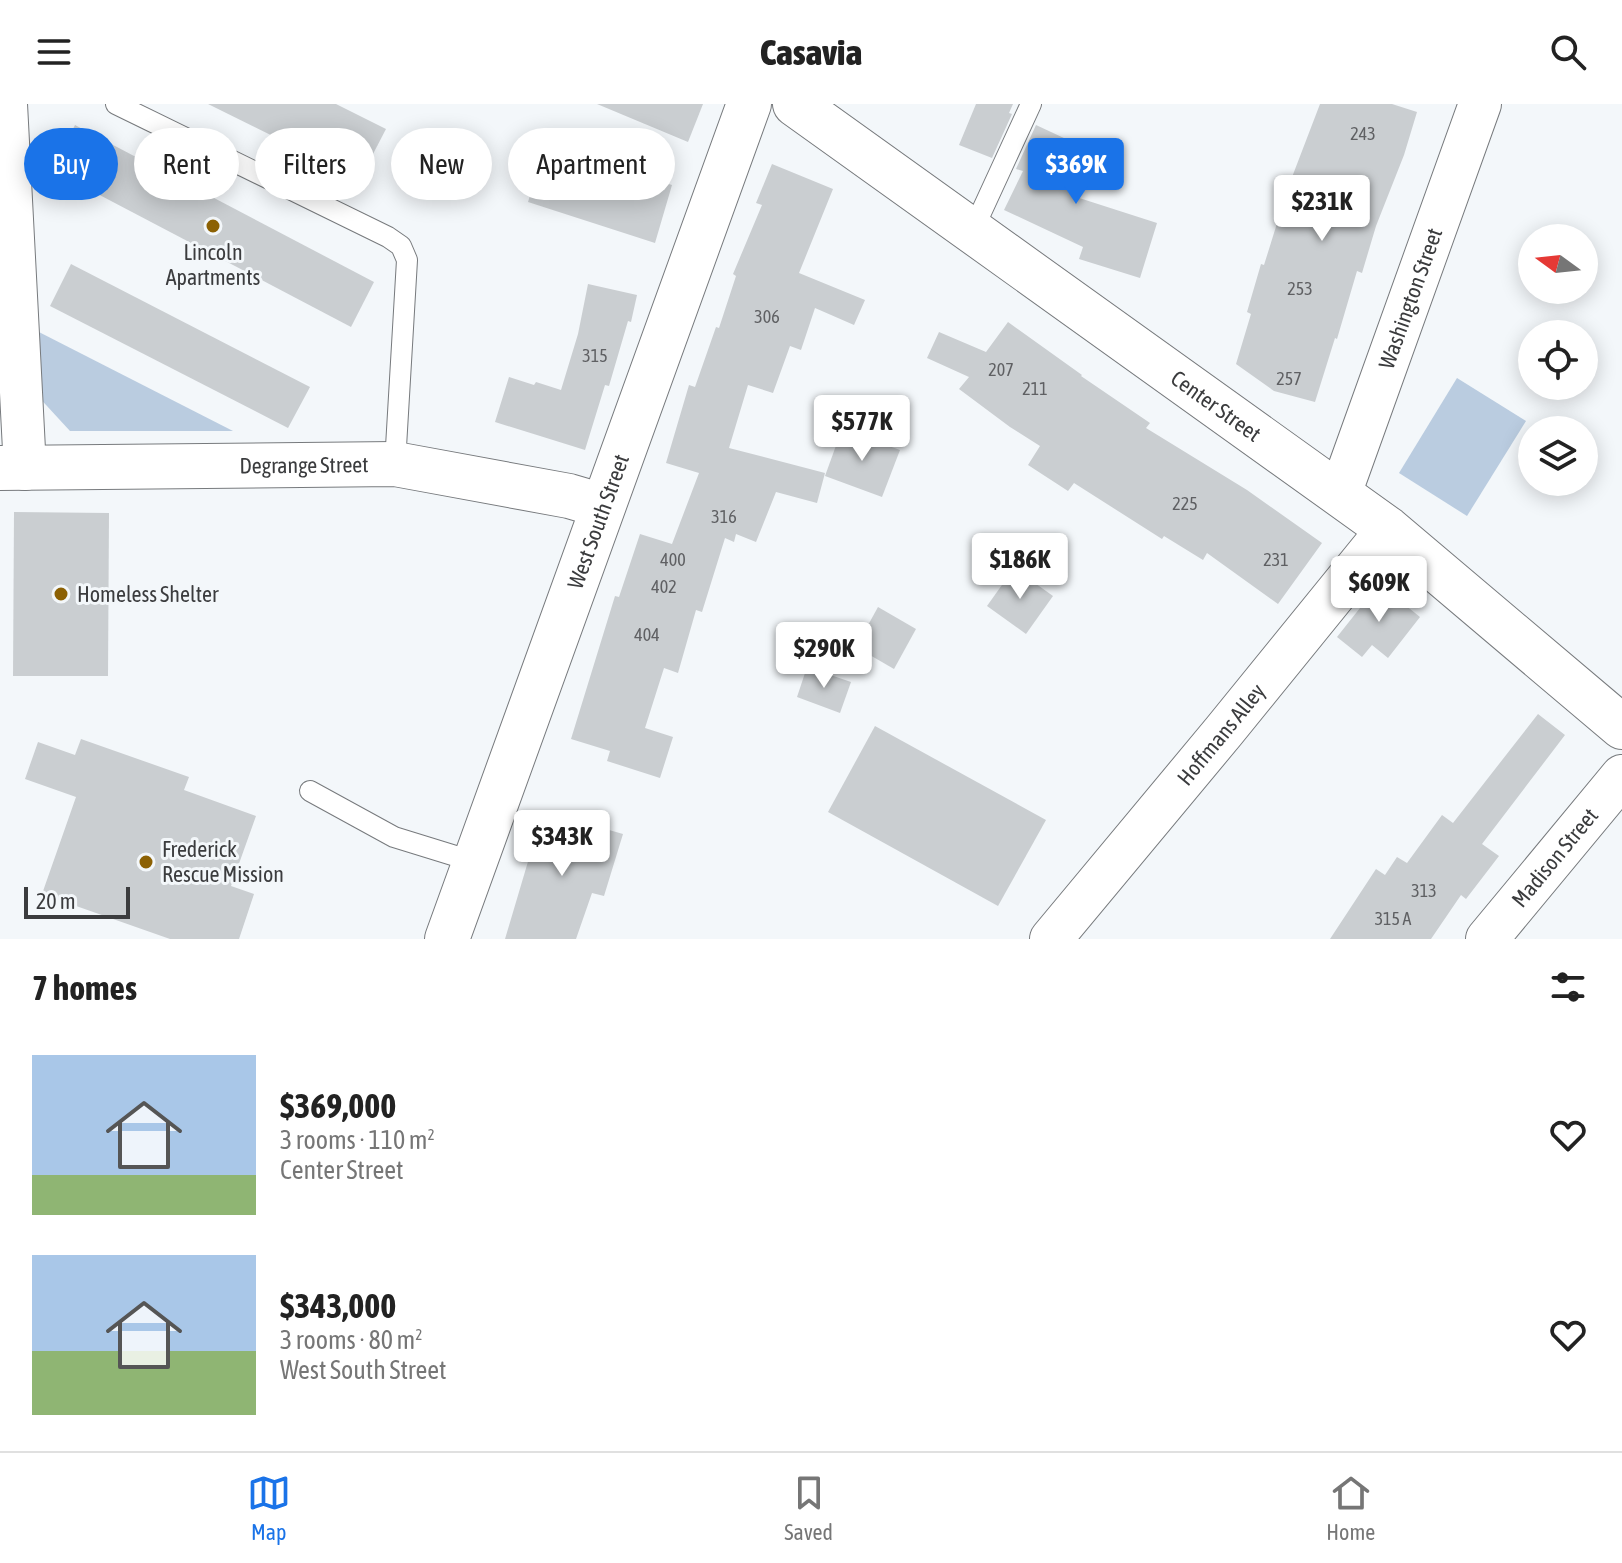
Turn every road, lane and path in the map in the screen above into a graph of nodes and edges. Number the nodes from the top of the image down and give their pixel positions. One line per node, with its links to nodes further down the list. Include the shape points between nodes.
1 (6, 104): 9 (street)
2 (116, 104): 8 (lane, via 401,246 407,260)
3 (749, 104): 11 (street, West South Street)
4 (795, 104): 7 (street, Center Street)
5 (1031, 104): 7 (lane)
6 (1480, 104): 10 (street, Washington Street)
7 (973, 230): 10 (street, Center Street)
8 (395, 464): 9 (street, Degrange Street); 11 (street, Degrange Street)
9 (12, 468)
10 (1340, 494): 12 (street, Center Street)
11 (603, 506): 16 (street, West South Street)
12 (1388, 529): 13 (street, Center Street); 18 (street, Hoffmans Alley)
13 (1622, 727)
14 (1622, 776): 19 (street, Madison Street)
15 (310, 791): 16 (lane, via 394,837)
16 (475, 862): 17 (street, West South Street)
17 (447, 939)
18 (1051, 939)
19 (1487, 939)

